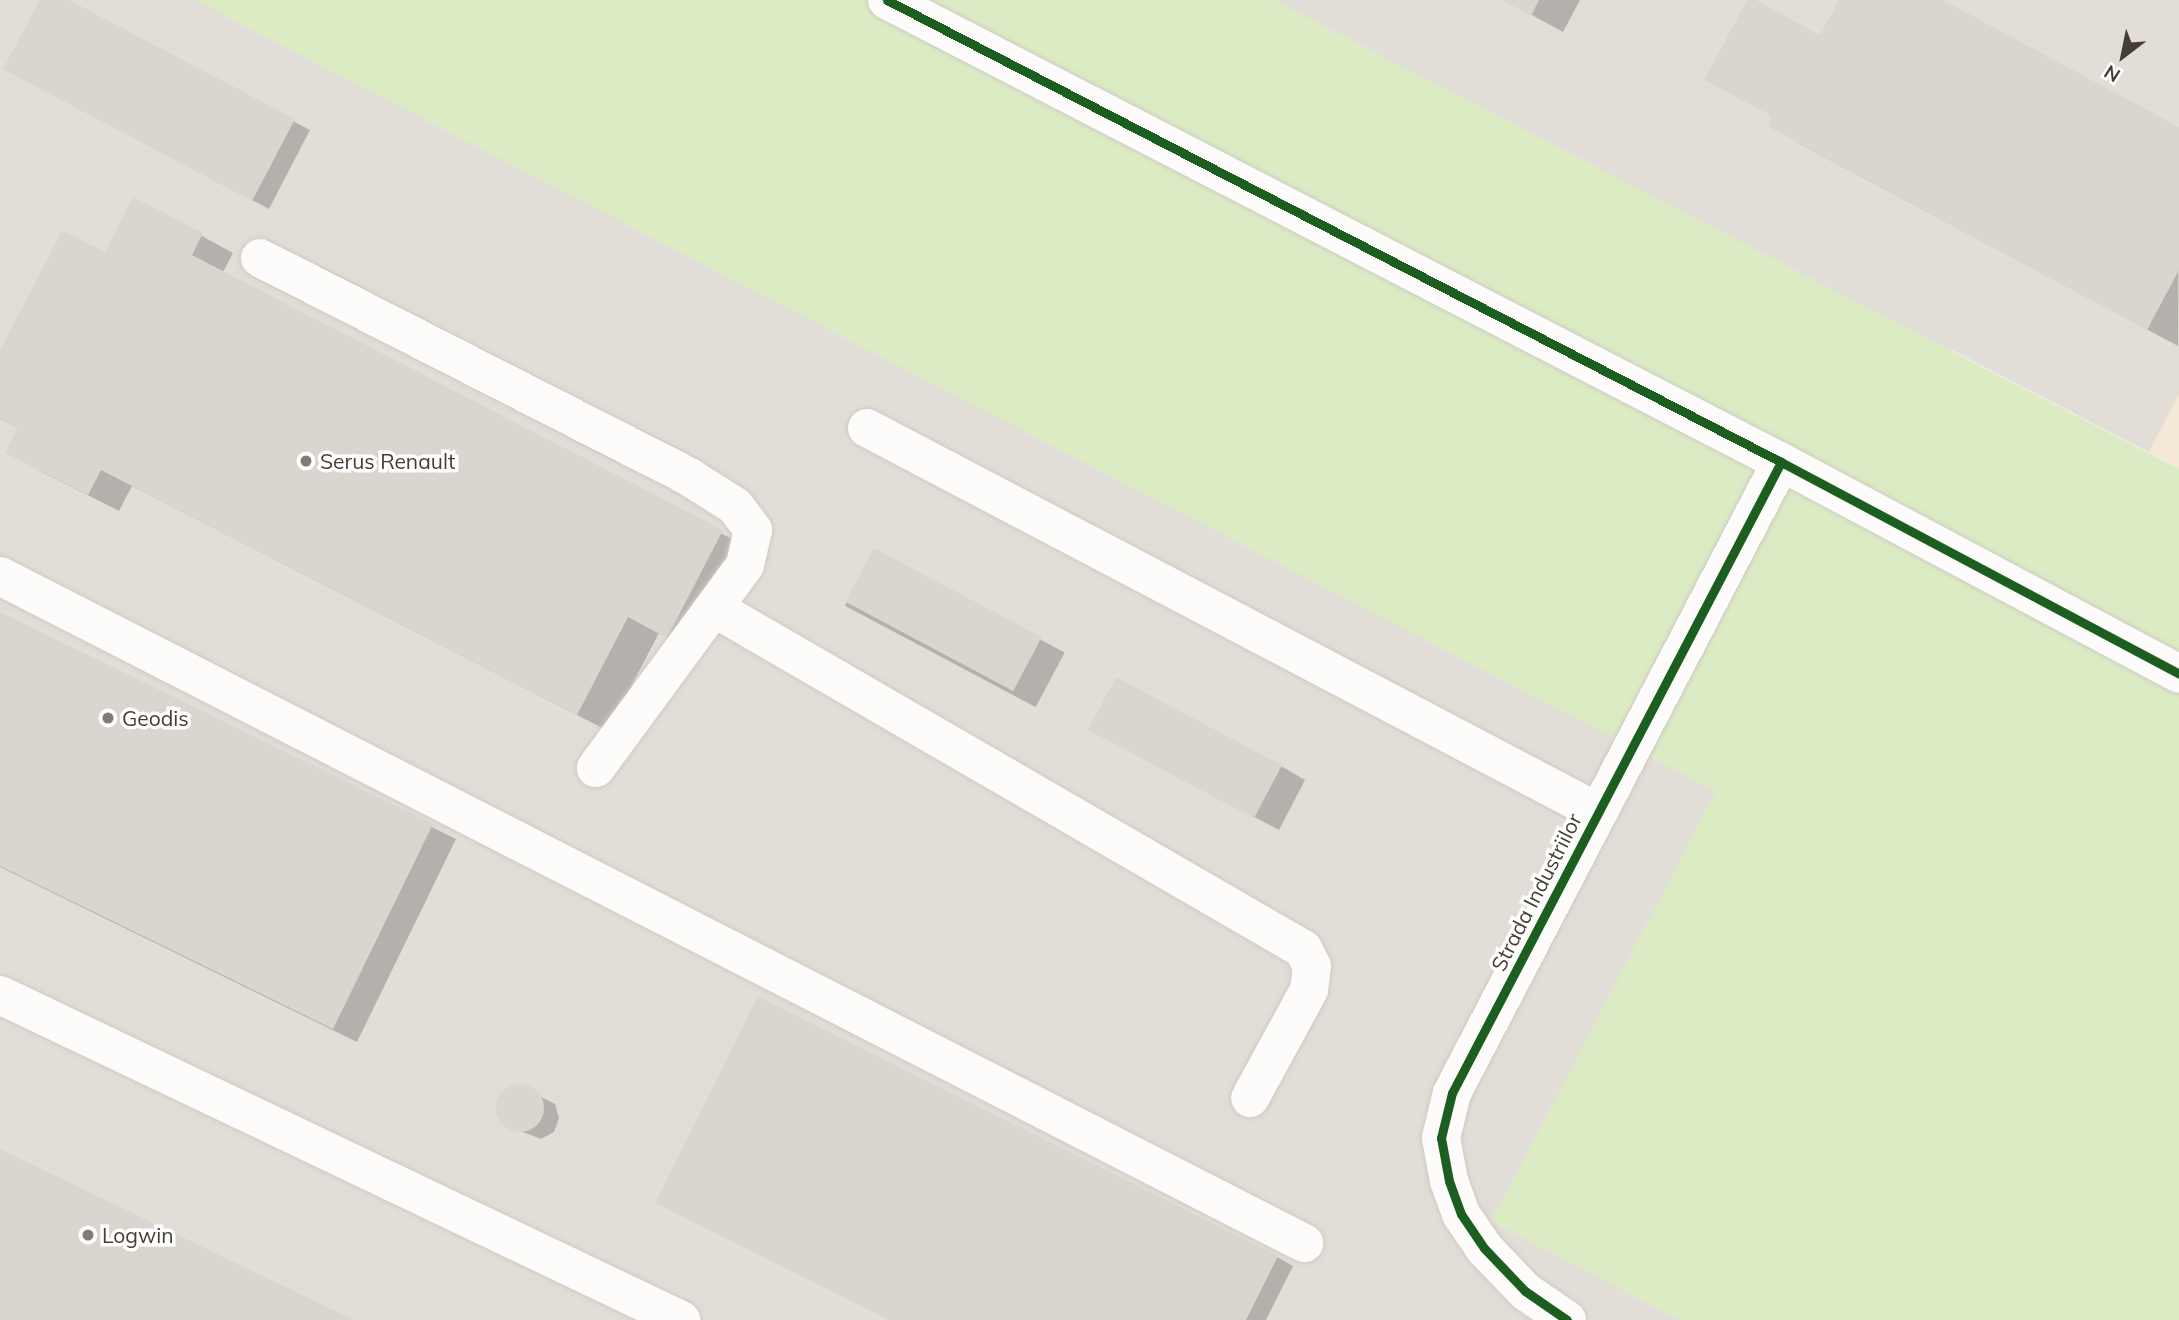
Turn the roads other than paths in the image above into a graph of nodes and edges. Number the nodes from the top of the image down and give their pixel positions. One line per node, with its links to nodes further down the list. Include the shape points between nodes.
1 (887, 0): 4 (street)
2 (260, 258): 6 (street, via 689,477 735,506 753,530 745,565)
3 (867, 428): 9 (street)
4 (1781, 461): 7 (street); 9 (street, Strada Industriilor)
5 (0, 576): 12 (street)
6 (714, 608): 8 (street); 11 (street, via 1303,949 1312,966 1309,990)
7 (2179, 674)
8 (596, 768)
9 (1596, 811): 14 (street, Strada Industriilor, via 1452,1093 1441,1138 1461,1214 1483,1248 1525,1291)
10 (0, 995): 13 (street)
11 (1250, 1098)
12 (1304, 1243)
13 (681, 1320)
14 (1567, 1320)

